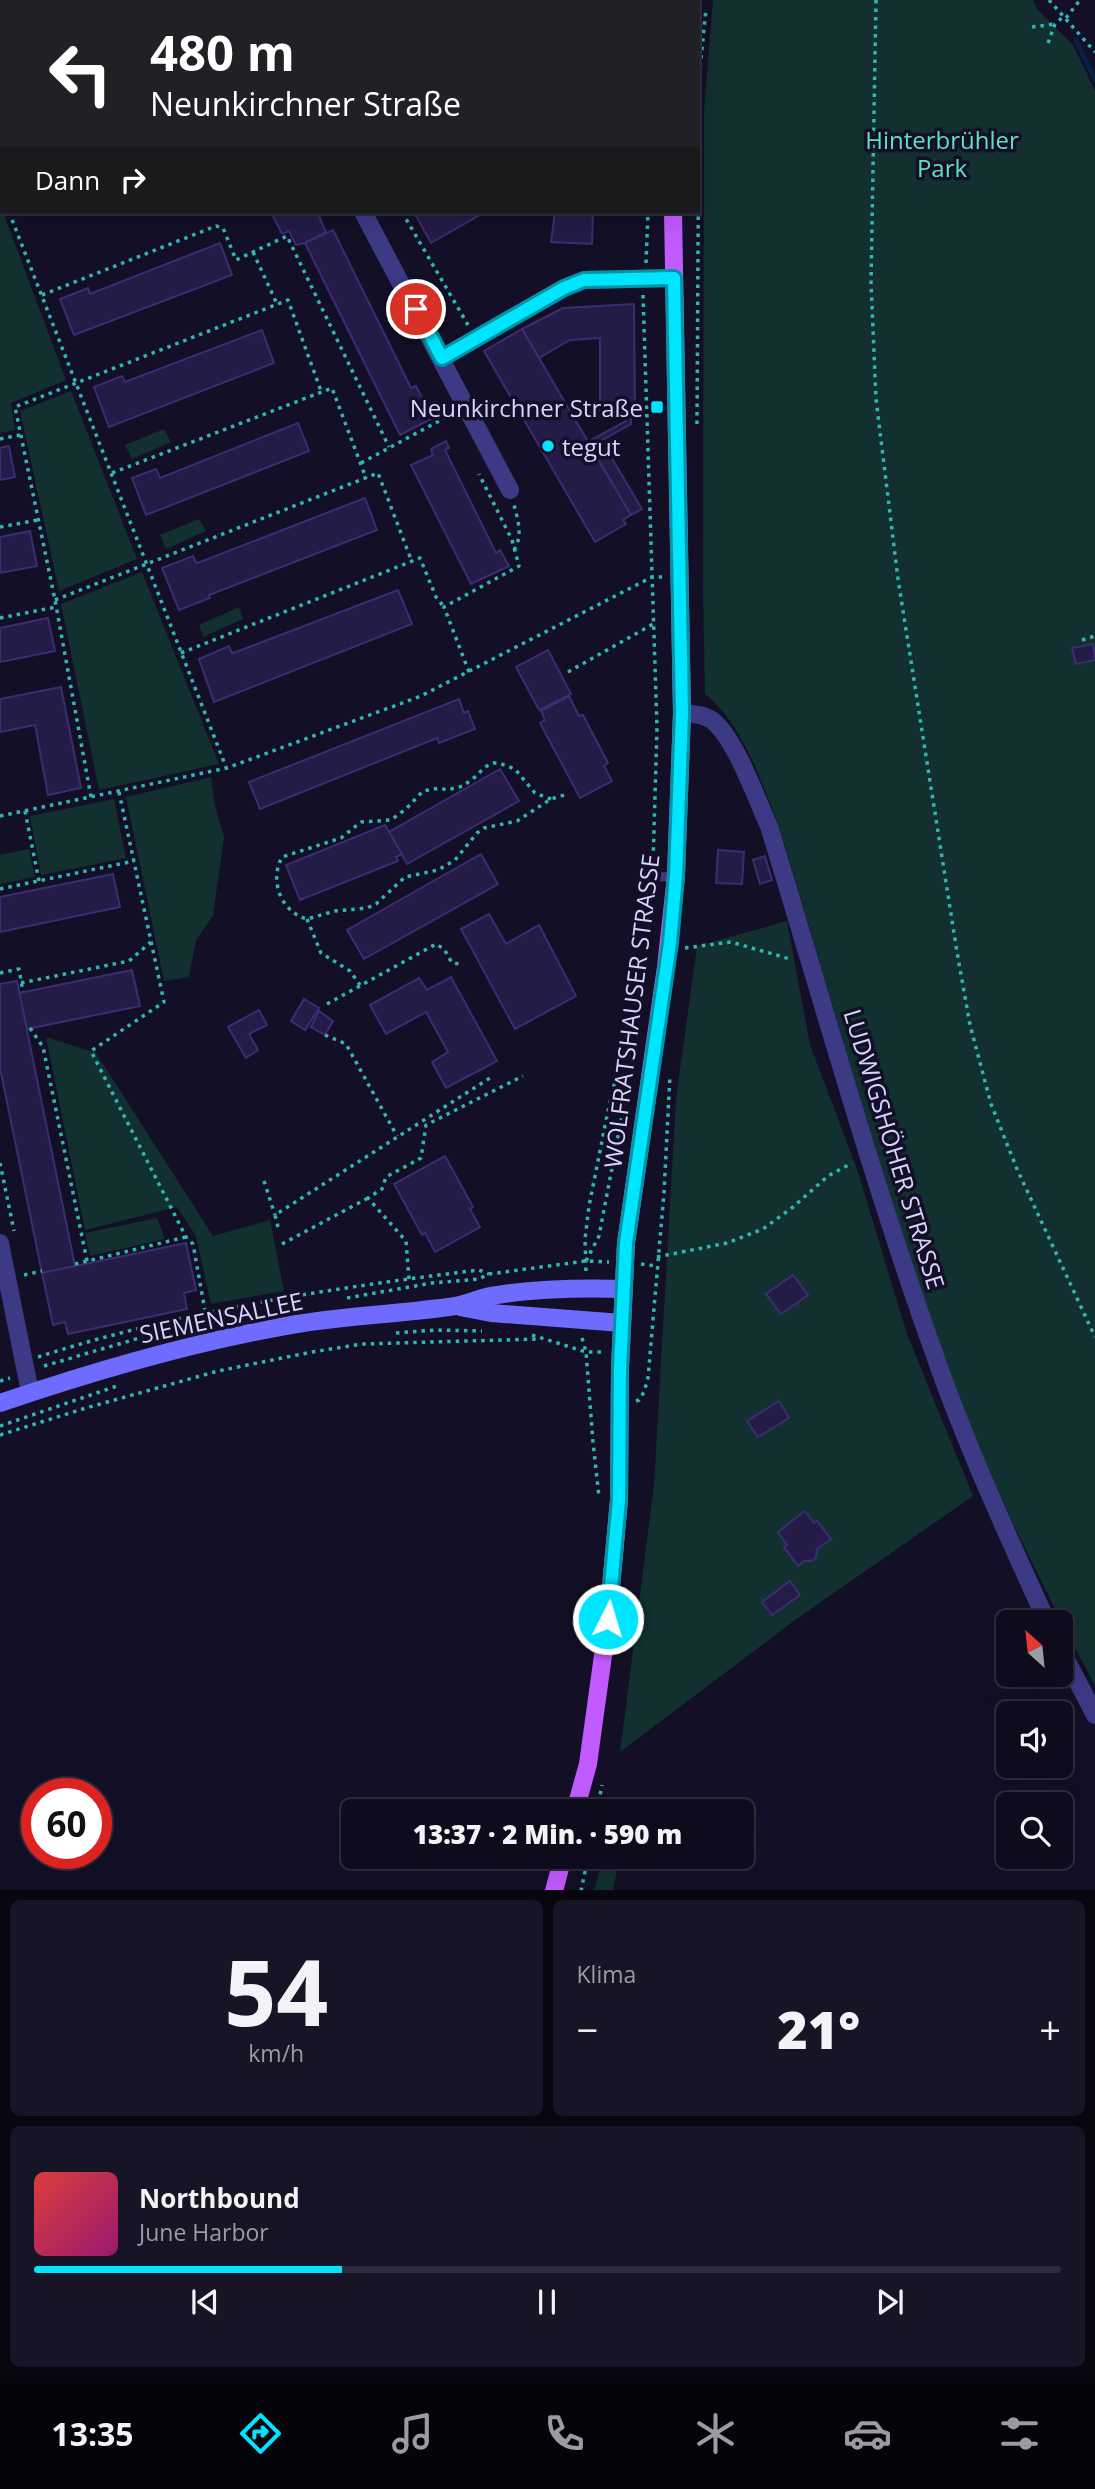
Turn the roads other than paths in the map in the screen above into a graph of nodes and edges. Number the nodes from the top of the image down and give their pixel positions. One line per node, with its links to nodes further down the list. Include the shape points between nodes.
1 (364, 214): 4 (street)
2 (673, 214): 3 (main road, WOLFRATSHAUSER STRASSE)
3 (674, 278): 4 (street, via 584,280); 6 (main road, WOLFRATSHAUSER STRASSE)
4 (442, 358): 5 (street)
5 (510, 490)
6 (682, 713): 7 (main road, WOLFRATSHAUSER STRASSE); 15 (street, LUDWIGSHÖHER STRASSE, via 711,719 725,733 769,826 934,1354)
7 (676, 876): 8 (lane); 10 (main road, WOLFRATSHAUSER STRASSE, via 678,946 628,1230)
8 (647, 878)
9 (0, 1243): 13 (street)
10 (623, 1289): 11 (main road, SIEMENSALLEE, via 490,1296); 12 (main road, WOLFRATSHAUSER STRASSE)
11 (457, 1306): 12 (main road, SIEMENSALLEE); 13 (main road, SIEMENSALLEE, via 347,1316 231,1336)
12 (622, 1323): 18 (main road, WOLFRATSHAUSER STRASSE, via 619,1500 608,1619 588,1764)
13 (30, 1392): 14 (main road, SIEMENSALLEE)
14 (0, 1403)
15 (1042, 1610)
16 (1073, 1673): 17 (street)
17 (1095, 1715)
18 (578, 1799)
19 (560, 1869): 20 (main road)
20 (554, 1890)

